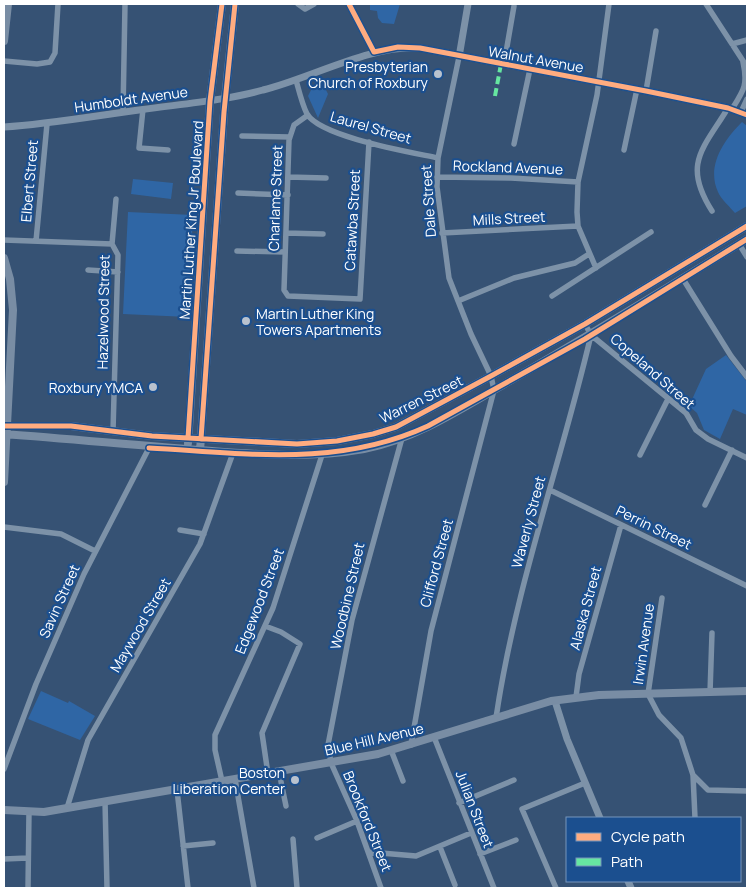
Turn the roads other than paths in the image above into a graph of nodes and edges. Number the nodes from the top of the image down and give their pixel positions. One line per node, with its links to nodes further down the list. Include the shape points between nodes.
1 (8, 4): 15 (main road)
2 (58, 4): 20 (street, via 55,53 50,62)
3 (124, 4): 34 (street)
4 (222, 4): 31 (main road, Martin Luther King Jr Boulevard)
5 (235, 4): 29 (main road, Martin Luther King Jr Boulevard)
6 (298, 4): 7 (street, via 305,9)
7 (314, 4)
8 (349, 4): 17 (street)
9 (468, 4): 18 (street, Dale Street)
10 (610, 4): 26 (street)
11 (706, 4): 16 (street)
12 (514, 6): 21 (street)
13 (656, 31): 28 (street)
14 (747, 40): 16 (street)
15 (4, 41)
16 (732, 44): 19 (street)
17 (374, 52): 18 (street, Walnut Avenue, via 407,47); 25 (street, Humboldt Avenue)
18 (459, 57): 21 (street, Walnut Avenue); 45 (street, Dale Street)
19 (742, 60): 22 (street); 24 (street); 32 (street, via 745,86)
20 (4, 61)
21 (504, 64): 23 (street, Walnut Avenue)
22 (747, 67)
23 (530, 69): 26 (street, Walnut Avenue); 42 (street)
24 (747, 72)
25 (296, 80): 29 (street, Humboldt Avenue); 36 (street)
26 (599, 82): 27 (street, Walnut Avenue); 49 (street)
27 (637, 89): 28 (street, Walnut Avenue); 44 (street)
28 (646, 91): 32 (street, Walnut Avenue)
29 (225, 98): 31 (street, Humboldt Avenue); 88 (main road, Martin Luther King Jr Boulevard)
30 (747, 99): 35 (street)
31 (210, 101): 33 (street, Humboldt Avenue); 86 (main road, Martin Luther King Jr Boulevard)
32 (730, 108): 35 (street, Walnut Avenue); 53 (street, via 699,156 696,167 699,188)
33 (143, 109): 34 (street, Humboldt Avenue); 43 (street, via 139,148)
34 (123, 112): 37 (street, Humboldt Avenue)
35 (744, 113)
36 (308, 114): 40 (street, Charlame Street, via 294,125); 41 (street, Laurel Street, via 317,124)
37 (47, 124): 38 (street, Humboldt Avenue); 62 (street, Elbert Street)
38 (4, 127)
39 (242, 136): 40 (street)
40 (290, 137): 46 (street, Charlame Street)
41 (369, 142): 45 (street, Laurel Street); 74 (street, Catawba Street, via 360,299 293,298)
42 (514, 144)
43 (168, 150)
44 (624, 150)
45 (438, 158): 47 (street, Dale Street)
46 (288, 176): 48 (street); 51 (street, Charlame Street)
47 (437, 177): 49 (street, Rockland Avenue); 58 (street, Dale Street)
48 (326, 178)
49 (578, 182): 54 (street)
50 (238, 193): 51 (street)
51 (288, 195): 57 (street, Charlame Street)
52 (116, 199): 63 (street)
53 (712, 211)
54 (578, 226): 58 (street, Mills Street); 67 (street)
55 (747, 226): 77 (main road, Warren Street)
56 (651, 232): 70 (street)
57 (286, 233): 59 (street); 66 (street, Charlame Street)
58 (442, 233): 76 (street, Dale Street, via 449,278)
59 (323, 234)
60 (747, 239): 64 (main road, Warren Street)
61 (4, 240): 62 (street, Hazelwood Street)
62 (36, 241): 63 (street, Hazelwood Street)
63 (112, 244): 72 (street, Hazelwood Street, via 118,252)
64 (739, 244): 68 (street); 73 (main road, Warren Street)
65 (237, 251): 66 (street)
66 (285, 252): 74 (street, Charlame Street)
67 (589, 254): 70 (street); 76 (street, via 575,264 514,278)
68 (747, 257)
69 (4, 258): 83 (main road, via 13,310)
70 (596, 268): 75 (street)
71 (88, 270): 72 (street)
72 (118, 272): 84 (street, Hazelwood Street)
73 (683, 279): 78 (main road, Warren Street); 80 (street)
74 (284, 290)
75 (552, 296)
76 (458, 301): 79 (street, Dale Street)
77 (585, 324): 78 (street); 79 (main road, Warren Street)
78 (591, 335): 81 (main road, Warren Street); 82 (street, Copeland Street); 98 (street, Waverly Street)
79 (491, 376): 81 (street, Dale Street); 88 (main road, Warren Street, via 396,427 363,436 297,444)
80 (747, 377)
81 (494, 390): 87 (main road, Warren Street); 116 (street, Clifford Street, via 431,631)
82 (668, 399): 91 (street, Copeland Street, via 686,413 696,430); 95 (street)
83 (5, 425): 84 (main road, Warren Street, via 71,426); 85 (main road)
84 (113, 431): 86 (main road, Warren Street)
85 (5, 434): 89 (main road, Warren Street); 97 (main road)
86 (188, 438): 88 (main road, Warren Street); 90 (main road, Martin Luther King Jr Boulevard)
87 (402, 438): 94 (main road, Warren Street); 118 (street, Woodbine Street, via 352,620 328,745)
88 (201, 439): 92 (main road, Martin Luther King Jr Boulevard)
89 (149, 448): 90 (main road, Warren Street); 104 (street, Savin Street)
90 (187, 450): 92 (main road, Warren Street)
91 (732, 450): 96 (street, Copeland Street); 99 (street)
92 (200, 451): 93 (main road, Warren Street)
93 (233, 453): 94 (main road, Warren Street); 103 (street, Maywood Street)
94 (322, 455): 107 (street, Edgewood Street)
95 (640, 455)
96 (747, 458)
97 (4, 482)
98 (550, 490): 100 (street, Perrin Street); 114 (street, Waverly Street, via 516,616)
99 (705, 505)
100 (621, 525): 105 (street, Perrin Street); 112 (street, Alaska Street, via 579,674)
101 (4, 527): 104 (street, via 62,534)
102 (180, 530): 103 (street)
103 (204, 534): 133 (street, Maywood Street, via 162,614 88,740)
104 (94, 551): 119 (street, Savin Street, via 36,684)
105 (747, 586)
106 (662, 598): 111 (street, Irwin Avenue)
107 (265, 626): 121 (street, via 300,644 262,734); 125 (street, Edgewood Street, via 216,735 215,750)
108 (712, 633): 110 (street)
109 (747, 691): 110 (main road, Blue Hill Avenue)
110 (710, 693): 111 (main road, Blue Hill Avenue)
111 (648, 694): 112 (main road, Blue Hill Avenue); 122 (street, via 659,715 681,738)
112 (576, 698): 113 (main road, Blue Hill Avenue)
113 (554, 701): 114 (main road, Blue Hill Avenue); 127 (street)
114 (496, 718): 115 (main road, Blue Hill Avenue)
115 (434, 738): 116 (main road, Blue Hill Avenue); 131 (street, Julian Street)
116 (411, 744): 117 (main road, Blue Hill Avenue)
117 (391, 750): 118 (main road, Blue Hill Avenue); 126 (street)
118 (331, 762): 120 (main road, Blue Hill Avenue); 138 (street, Brookford Street)
119 (4, 769)
120 (279, 772): 121 (main road, Blue Hill Avenue); 132 (street)
121 (268, 774): 123 (main road, Blue Hill Avenue)
122 (693, 775): 129 (street, via 708,790); 137 (street)
123 (235, 779): 125 (main road, Blue Hill Avenue); 154 (street)
124 (514, 780): 131 (street)
125 (222, 781): 128 (main road, Blue Hill Avenue)
126 (403, 781)
127 (585, 782): 136 (street); 158 (street, via 522,809)
128 (177, 790): 130 (main road, Blue Hill Avenue); 144 (street)
129 (747, 791)
130 (104, 801): 133 (main road, Blue Hill Avenue); 152 (street)
131 (460, 803): 139 (street, Julian Street)
132 (286, 806)
133 (67, 808): 135 (main road, Blue Hill Avenue)
134 (4, 810): 135 (main road, Blue Hill Avenue)
135 (29, 812): 148 (street)
136 (600, 817)
137 (695, 817)
138 (357, 821): 140 (street); 146 (street, Brookford Street)
139 (471, 833): 145 (street); 147 (street, Julian Street)
140 (317, 838)
141 (293, 839): 155 (street)
142 (516, 840): 147 (street)
143 (213, 843): 144 (street)
144 (183, 846): 153 (street)
145 (440, 847): 146 (street, via 416,856); 150 (street)
146 (369, 852): 156 (street, Brookford Street)
147 (480, 854): 157 (street, Julian Street)
148 (28, 858): 149 (street); 151 (street)
149 (4, 859)
150 (455, 885)
151 (28, 888)
152 (107, 888)
153 (188, 888)
154 (254, 888)
155 (297, 888)
156 (381, 888)
157 (494, 888)
158 (556, 888)

